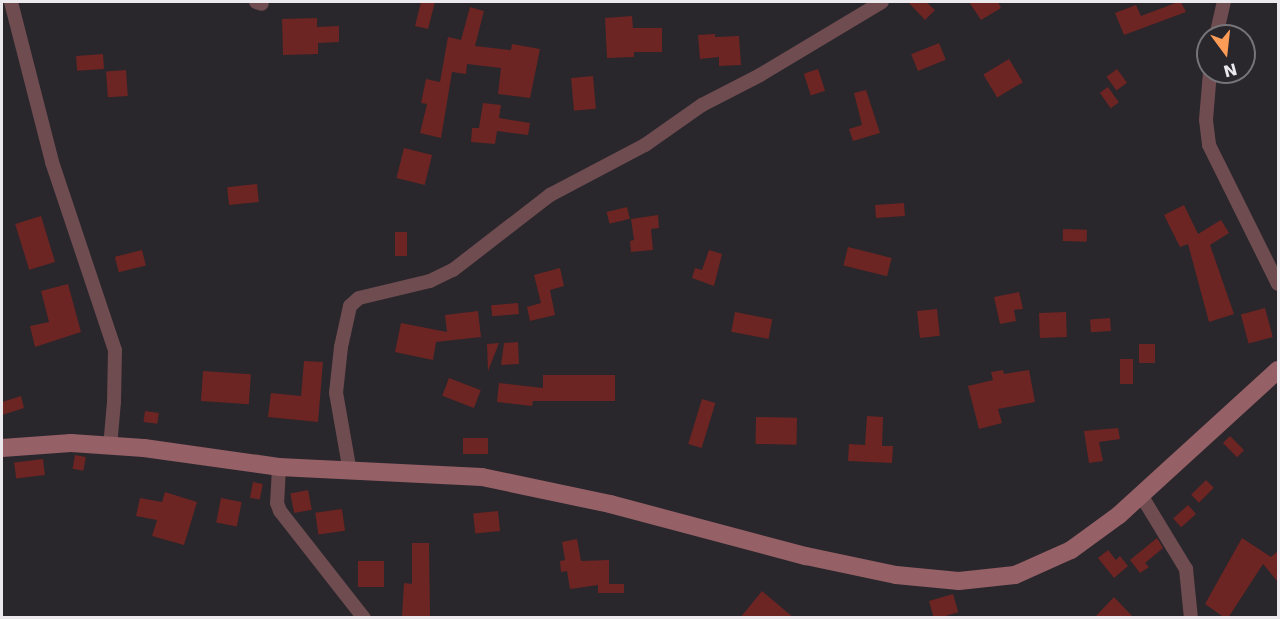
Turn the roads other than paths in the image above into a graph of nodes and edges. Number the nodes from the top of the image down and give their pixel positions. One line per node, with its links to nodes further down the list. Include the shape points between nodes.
1 (11, 2): 8 (street, via 55,174 115,350)
2 (882, 2): 11 (street, via 702,105 645,145 550,195 453,270 430,281 359,298 350,306 336,393)
3 (1224, 2): 4 (street)
4 (1219, 24)
5 (1209, 84): 6 (street, via 1209,145)
6 (1278, 284)
7 (1278, 370): 12 (main road)
8 (110, 447): 9 (main road, via 71,443); 10 (main road, via 144,448)
9 (2, 448)
10 (279, 467): 11 (main road); 13 (street, via 280,511)
11 (350, 472): 12 (main road, via 482,477 532,486 806,556 896,575 959,581 1015,575 1071,550)
12 (1141, 495): 14 (street, via 1186,569)
13 (364, 618)
14 (1191, 618)

